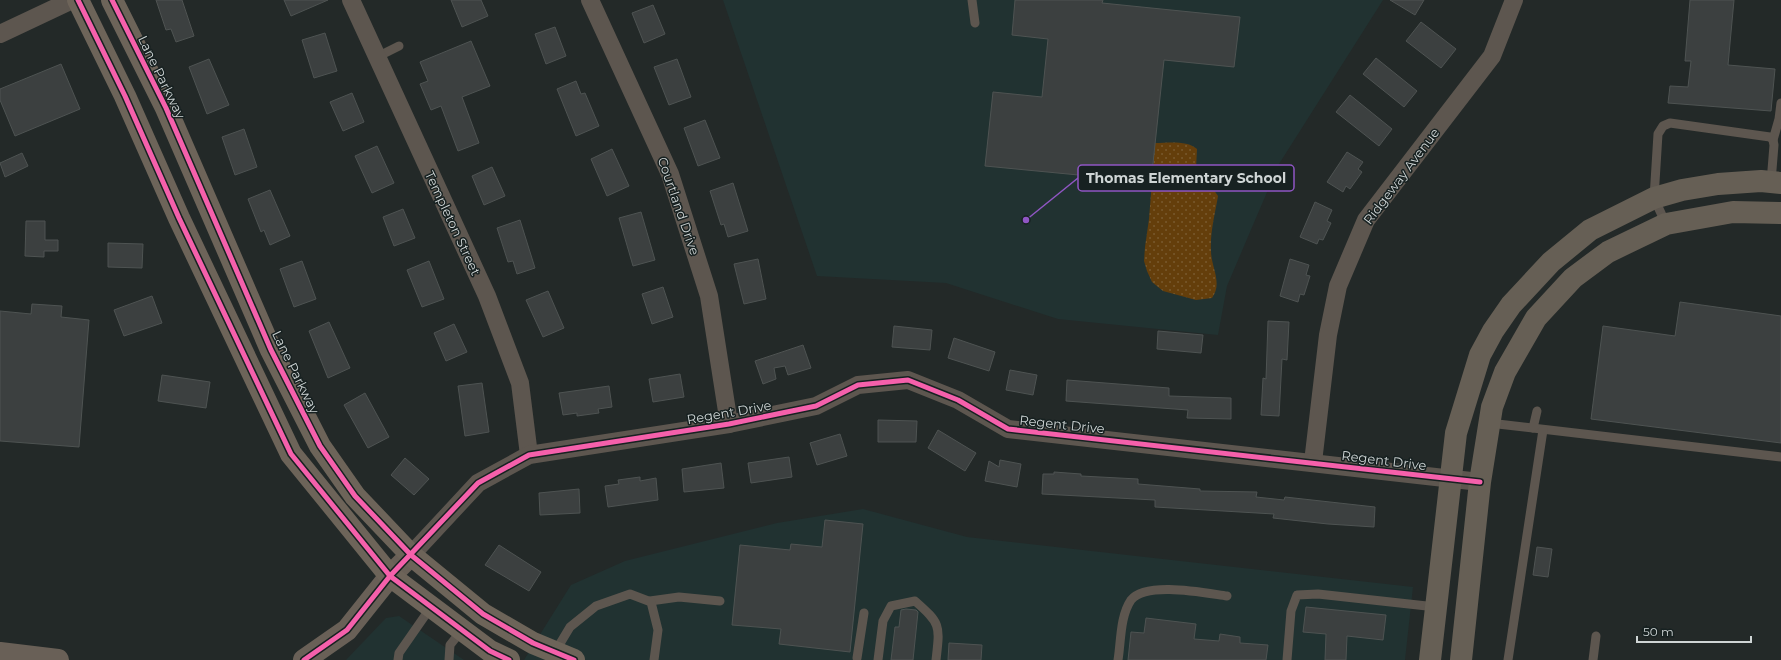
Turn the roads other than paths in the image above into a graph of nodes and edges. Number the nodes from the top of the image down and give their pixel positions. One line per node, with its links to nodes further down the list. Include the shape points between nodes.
1 (72, 0): 9 (street)
2 (78, 0): 29 (highway, via 291,454)
3 (112, 0): 28 (highway, Lane Parkway, via 166,108 271,350 320,446 355,496)
4 (351, 0): 11 (street, Templeton Street)
5 (590, 0): 20 (street, Courtland Drive, via 670,174 709,296)
6 (972, 0): 8 (lane)
7 (1514, 0): 25 (street, Ridgeway Avenue, via 1492,56 1366,220 1338,286 1328,335)
8 (975, 24)
9 (0, 34)
10 (399, 46): 11 (lane)
11 (377, 57): 23 (street, Templeton Street, via 488,296 520,382)
12 (1781, 103): 13 (lane)
13 (1773, 140): 14 (lane); 15 (lane, via 1770,137 1670,123 1658,134)
14 (1776, 183): 15 (main road, via 1718,184)
15 (1654, 198): 17 (lane); 26 (main road, via 1590,230 1551,262 1511,305 1480,355 1456,433)
16 (1781, 213): 17 (main road, via 1733,212)
17 (1666, 224): 19 (main road, via 1608,252 1573,278 1536,318 1504,372)
18 (1538, 411): 21 (lane)
19 (1489, 423): 21 (lane); 27 (main road)
20 (729, 424): 23 (street, Regent Drive); 25 (street, Regent Drive, via 816,406 858,385 908,380 958,400 1008,429)
21 (1533, 428): 22 (lane)
22 (1544, 430): 24 (lane); 54 (lane)
23 (529, 455): 28 (street, Regent Drive, via 478,483)
24 (1781, 457)
25 (1312, 462): 26 (street, Regent Drive)
26 (1450, 479): 27 (street, Regent Drive); 34 (main road)
27 (1480, 482): 52 (main road)
28 (411, 555): 29 (street); 39 (highway, Lane Parkway, via 483,614 533,643)
29 (390, 576): 33 (highway); 43 (street, via 347,630)
30 (1226, 596): 49 (lane, via 1167,589 1149,590 1132,599 1124,617)
31 (650, 601): 32 (lane, via 679,597); 39 (lane, via 630,594 596,606 570,627); 46 (lane, via 658,630)
32 (720, 601)
33 (431, 607): 36 (highway); 44 (lane, via 399,653)
34 (1436, 607): 50 (lane, via 1318,594 1297,595 1292,611); 51 (main road)
35 (864, 614): 40 (lane)
36 (462, 630): 41 (highway); 45 (lane, via 450,646)
37 (1596, 636): 55 (lane)
38 (0, 653): 42 (street)
39 (565, 656)
40 (857, 658)
41 (503, 659)
42 (58, 660)
43 (304, 660)
44 (398, 660)
45 (448, 660)
46 (654, 660)
47 (878, 660): 48 (lane, via 883,621 892,606 915,601 933,617 939,632)
48 (936, 660)
49 (1118, 660)
50 (1287, 660)
51 (1430, 660)
52 (1461, 660): 53 (lane)
53 (1465, 660)
54 (1508, 660)
55 (1593, 660)

